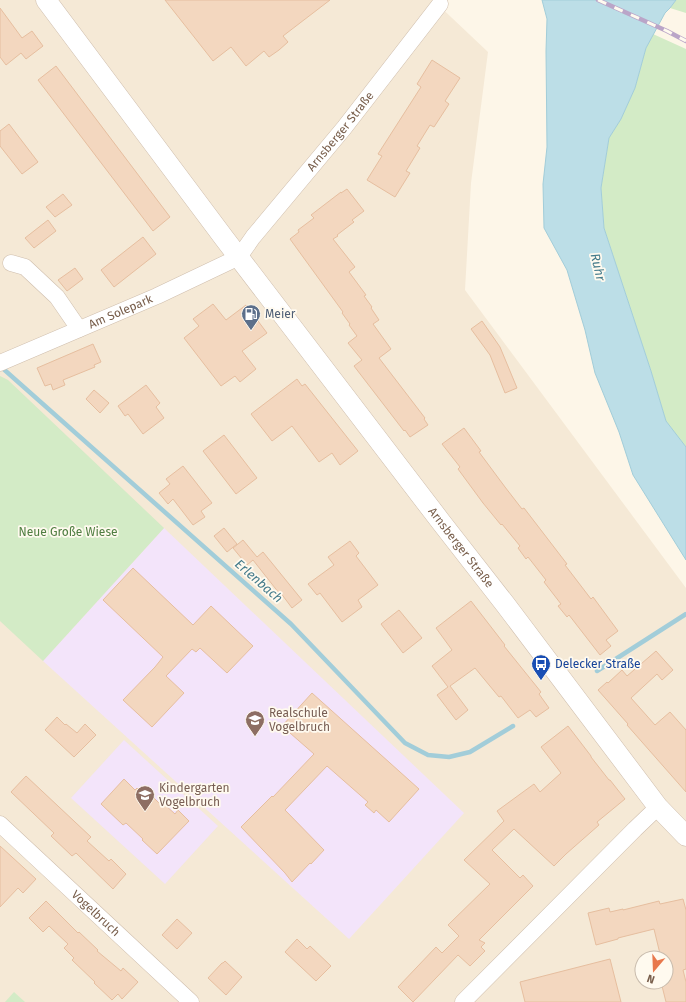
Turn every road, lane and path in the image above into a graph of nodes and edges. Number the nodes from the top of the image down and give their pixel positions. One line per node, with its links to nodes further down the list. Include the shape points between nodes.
1 (46, 0): 3 (street, Arnsberger Straße)
2 (440, 4): 3 (street, Arnsberger Straße)
3 (239, 257): 5 (street, Am Solepark); 7 (street, Arnsberger Straße)
4 (11, 263): 5 (street, via 25,267 57,297)
5 (79, 329): 6 (street, Am Solepark)
6 (0, 363)
7 (658, 807): 9 (street, Arnsberger Straße); 11 (street)
8 (0, 824): 10 (street, Vogelbruch)
9 (686, 836)
10 (191, 1002)
11 (463, 1002)

